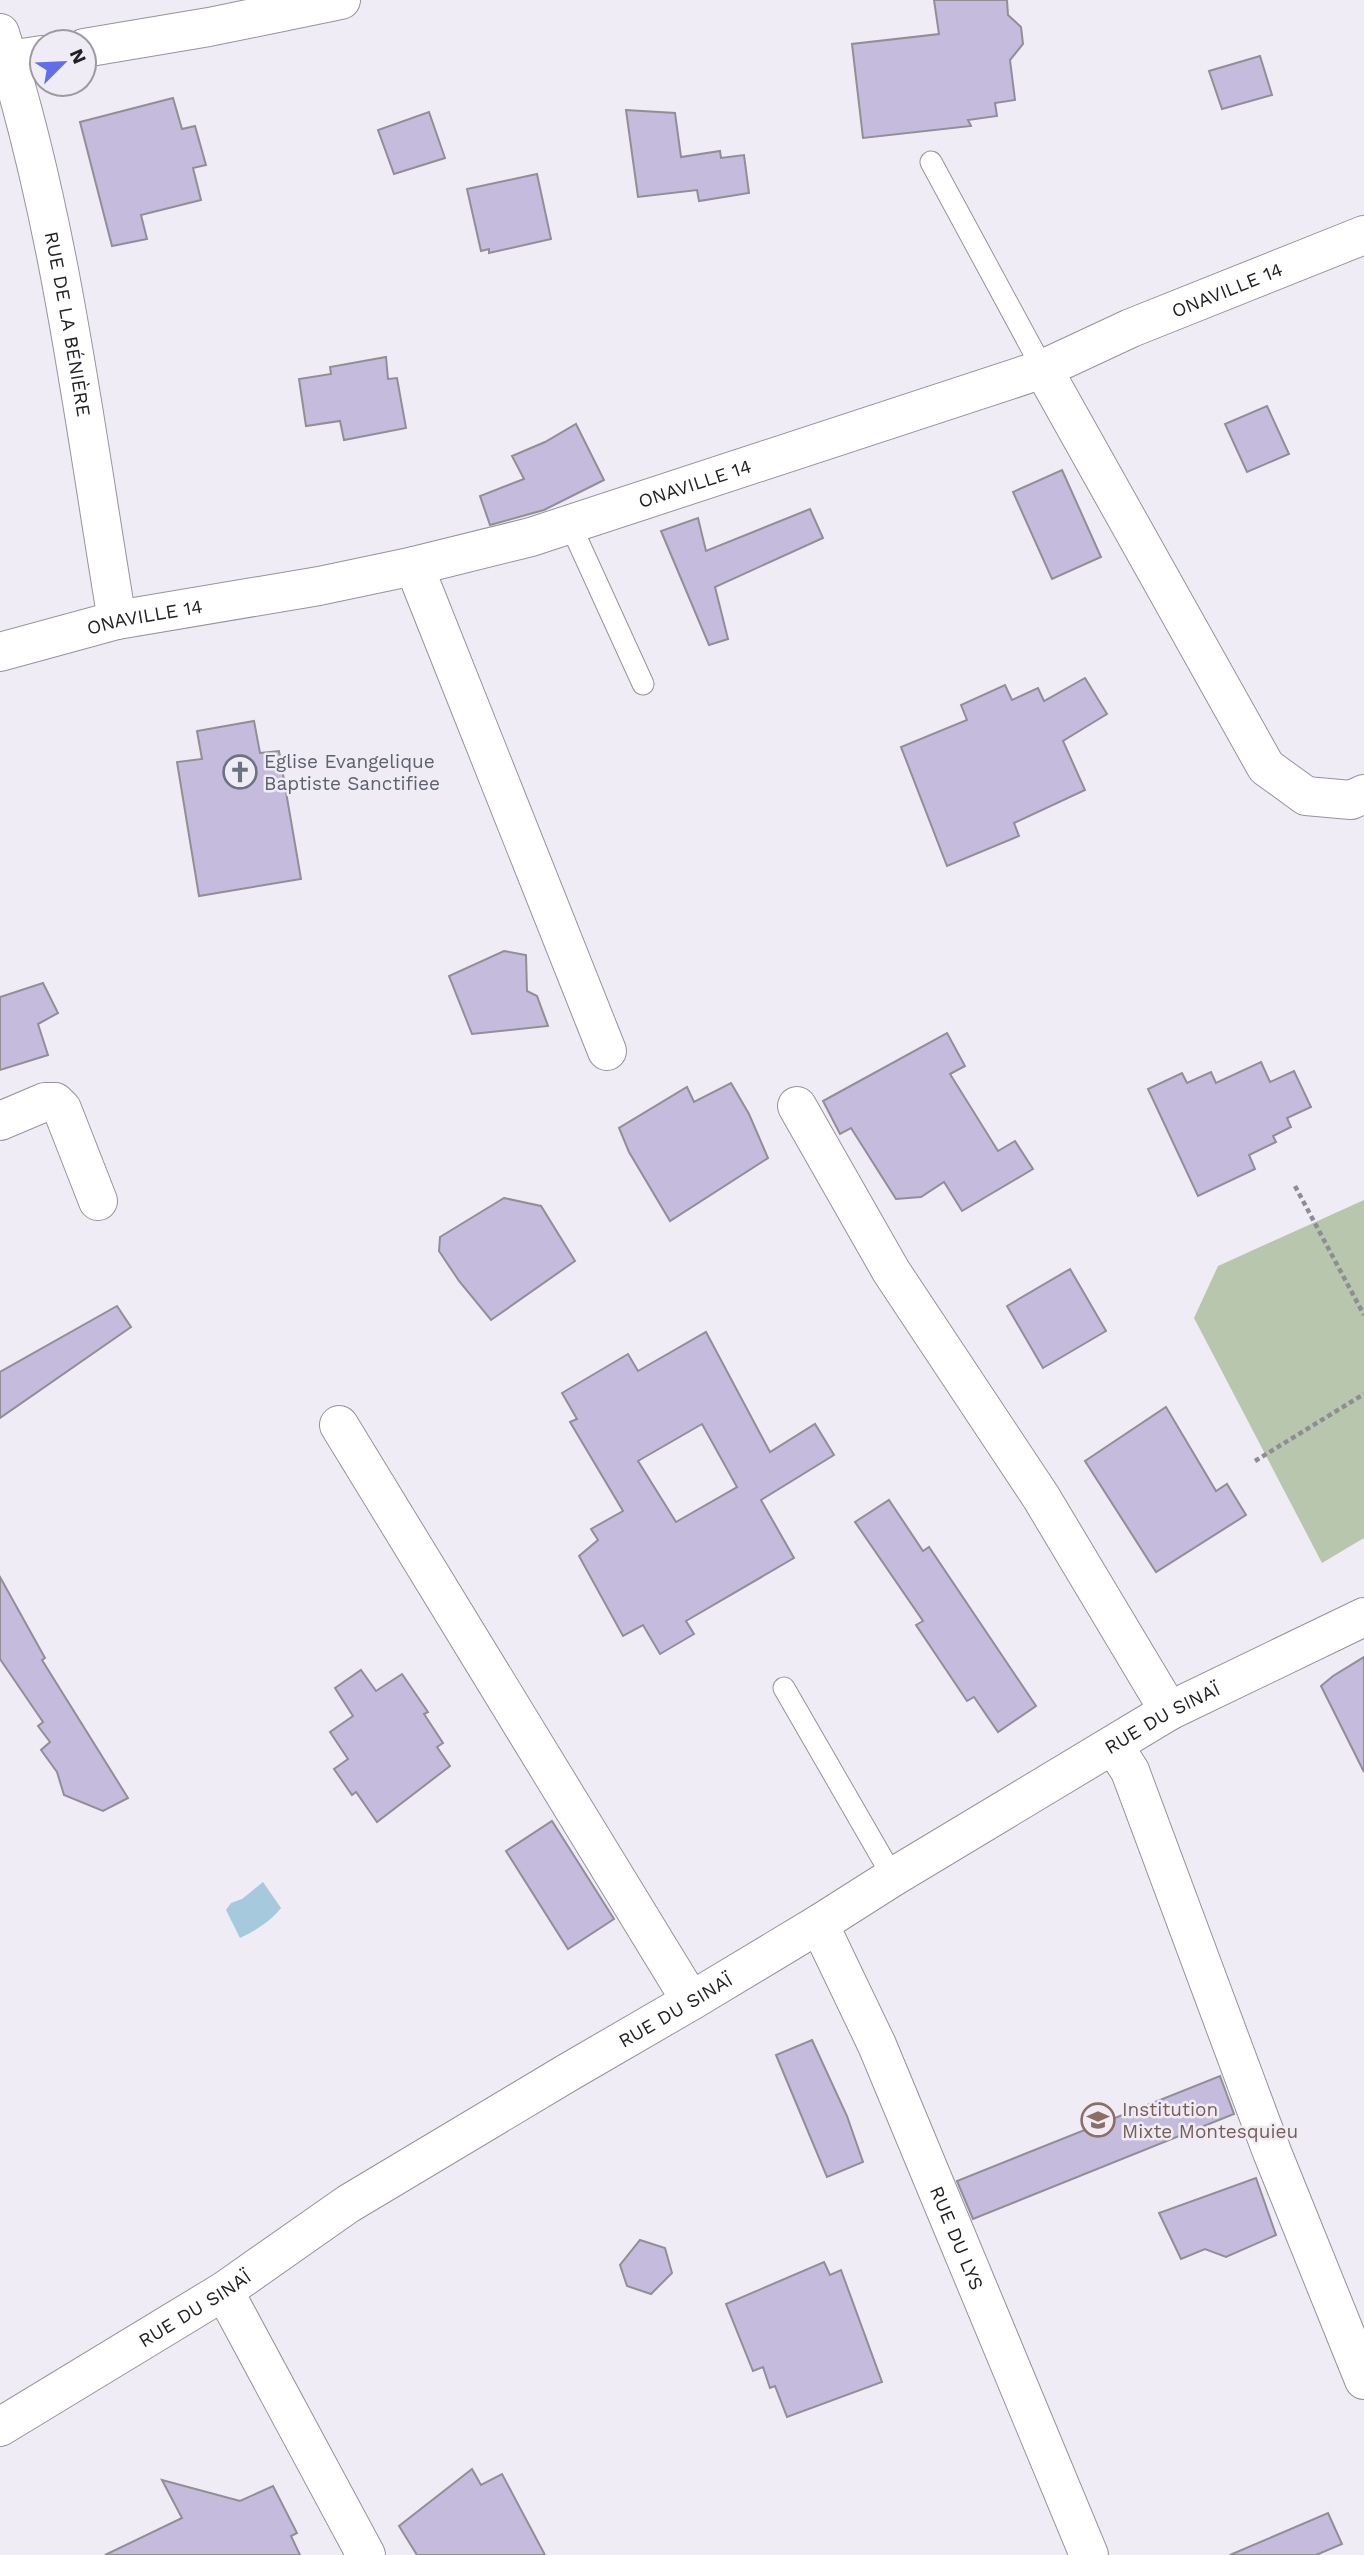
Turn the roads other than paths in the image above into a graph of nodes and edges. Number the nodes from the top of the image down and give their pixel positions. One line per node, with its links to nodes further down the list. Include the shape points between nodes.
1 (341, 0): 2 (street)
2 (98, 46)
3 (17, 49): 9 (street, RUE DE LA BÉNIÈRE)
4 (931, 162): 6 (lane)
5 (1364, 234): 6 (street, ONAVILLE 14)
6 (1042, 369): 7 (street, ONAVILLE 14); 12 (street, via 1266,767 1306,796 1351,800)
7 (570, 524): 8 (street, ONAVILLE 14); 11 (lane)
8 (414, 566): 9 (street, ONAVILLE 14); 13 (street)
9 (117, 620): 10 (street, ONAVILLE 14)
10 (0, 652)
11 (643, 684)
12 (1364, 794)
13 (607, 1051)
14 (797, 1106): 20 (street, via 891,1272 1041,1497)
15 (0, 1121): 16 (street, via 55,1102)
16 (98, 1201)
17 (340, 1425): 24 (street)
18 (1364, 1618): 20 (street, RUE DU SINAÏ)
19 (784, 1688): 22 (lane)
20 (1169, 1711): 21 (street, RUE DU SINAÏ)
21 (1114, 1746): 22 (street, RUE DU SINAÏ); 26 (street, via 1130,1771 1272,2152)
22 (893, 1877): 23 (street, RUE DU SINAÏ)
23 (819, 1924): 24 (street, RUE DU SINAÏ); 29 (street, RUE DU LYS, via 877,2045)
24 (691, 2001): 25 (street, RUE DU SINAÏ, via 348,2204)
25 (223, 2291): 27 (street, RUE DU SINAÏ); 28 (street)
26 (1364, 2380)
27 (0, 2427)
28 (366, 2555)
29 (1089, 2555)

